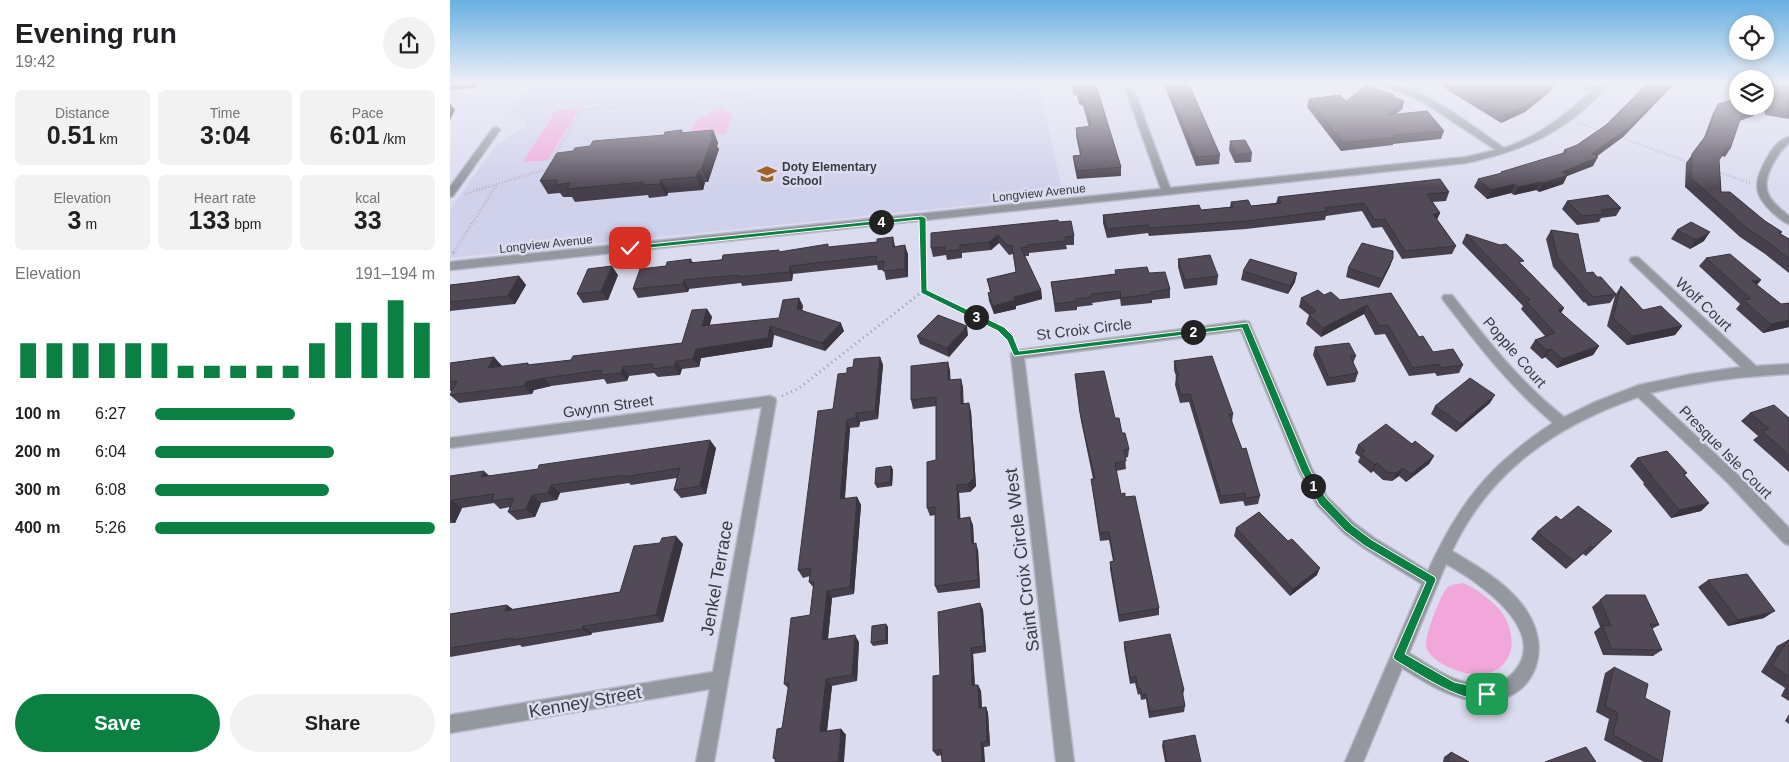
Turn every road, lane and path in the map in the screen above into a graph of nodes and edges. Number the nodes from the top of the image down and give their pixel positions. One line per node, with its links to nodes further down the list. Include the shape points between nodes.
1 (577, 118): 12 (path, via 546,169)
2 (1140, 118): 14 (street)
3 (1453, 118): 9 (street)
4 (1567, 118): 6 (path); 9 (street, Longview Avenue, via 1542,135)
5 (496, 130): 15 (street)
6 (1604, 132)
7 (1613, 135): 10 (path)
8 (1788, 140): 13 (street, via 1780,145 1764,171)
9 (1503, 151): 14 (street, Longview Avenue, via 1443,163)
10 (1698, 165)
11 (1716, 172): 13 (path)
12 (498, 184): 15 (path); 18 (path)
13 (1760, 186): 17 (street, via 1766,202)
14 (1167, 192): 16 (street, Longview Avenue)
15 (455, 195)
16 (922, 218): 20 (street, Longview Avenue); 21 (path)
17 (1789, 221)
18 (453, 253)
19 (1634, 260): 25 (street, Wolf Court)
20 (450, 266)
21 (923, 291): 23 (path, via 1001,329 1010,338); 27 (path, via 798,389)
22 (1448, 298): 28 (street, Popple Court, via 1503,368)
23 (1017, 354): 32 (street, St Croix Circle, via 1245,325 1306,471 1322,501 1368,543); 37 (street, Saint Croix Circle West)
24 (1789, 369): 25 (street)
25 (1752, 370): 26 (street, via 1689,378)
26 (1639, 390): 28 (street); 30 (street, Presque Isle Court, via 1733,479)
27 (770, 401): 29 (street, Gwynn Street); 34 (street, Jenkel Terrace)
28 (1562, 423): 31 (street, via 1533,443 1489,484 1456,530)
29 (450, 443)
30 (1789, 538)
31 (1444, 554): 32 (street); 33 (street, via 1494,587 1521,616 1530,632 1529,668 1520,682 1487,694 1452,687)
32 (1431, 580): 33 (street)
33 (1399, 657): 38 (street)
34 (719, 679): 35 (street, Kenney Street); 36 (street, Jenkel Terrace)
35 (450, 724)
36 (705, 762)
37 (1065, 762)
38 (1354, 762)

